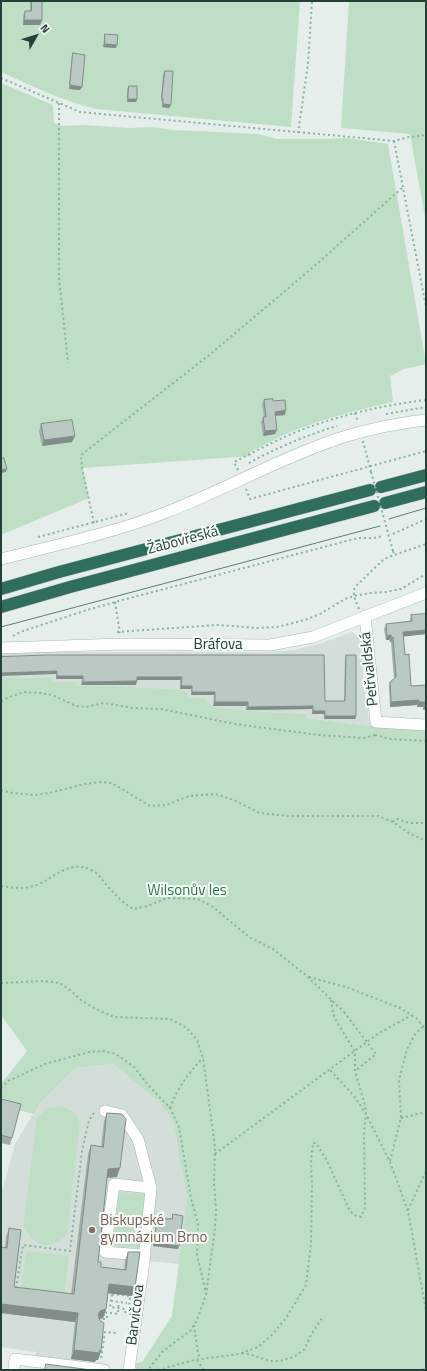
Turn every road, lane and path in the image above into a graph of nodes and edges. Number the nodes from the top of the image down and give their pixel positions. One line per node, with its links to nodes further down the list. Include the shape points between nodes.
1 (312, 1): 4 (path, via 308,64)
2 (1, 78): 3 (path)
3 (59, 103): 4 (path, via 80,112); 9 (path, via 60,278)
4 (298, 132): 6 (path)
5 (426, 135): 6 (path)
6 (394, 141): 7 (path)
7 (402, 188): 8 (path); 24 (path, via 213,352 81,455 94,523)
8 (426, 307)
9 (68, 363)
10 (426, 400): 11 (path)
11 (355, 413): 13 (path); 17 (path, via 300,431 265,446 234,462)
12 (426, 420): 27 (street, via 360,432 326,443 146,520)
13 (358, 421)
14 (364, 445): 16 (path)
15 (426, 452): 16 (path)
16 (370, 466): 19 (path, via 250,499); 26 (path, bridge)
17 (237, 469)
18 (426, 475): 29 (highway, Žabovřeská)
19 (245, 487)
20 (426, 492): 33 (highway, Žabovřeská)
21 (426, 519): 22 (path)
22 (393, 534)
23 (383, 536): 32 (path, via 358,538)
24 (37, 538)
25 (426, 544): 26 (path)
26 (394, 555): 31 (path, via 384,559 355,587)
27 (1, 559)
28 (426, 574): 31 (path, via 401,588)
29 (1, 588)
30 (426, 593): 34 (street, Bráfova)
31 (354, 596): 35 (path, via 320,614 277,627 217,625)
32 (115, 602): 35 (path); 37 (path, via 20,632)
33 (1, 607)
34 (365, 616): 38 (street, Bráfova, via 313,636 270,645); 40 (street, Petřvaldská)
35 (120, 632): 36 (path); 38 (path)
36 (113, 633)
37 (4, 644): 38 (street, Bráfova)
38 (122, 644)
39 (1, 702): 42 (path, via 24,692 41,693 76,706 86,707 104,703 161,709 235,724 319,735 364,738)
40 (376, 722): 41 (street); 42 (path)
41 (426, 725)
42 (375, 735): 43 (path, via 390,739)
43 (426, 741)
44 (1, 790): 45 (path, via 36,795 102,782 111,783 150,806 166,804 189,796 215,794 260,813 288,816 378,816)
45 (393, 822): 46 (path, via 397,820); 47 (path)
46 (426, 823)
47 (426, 841)
48 (1, 886): 49 (path, via 26,888 67,868 82,866 95,872 124,904 133,909 167,898 198,899 213,907 249,937 273,950)
49 (308, 977): 51 (path); 52 (path, via 349,988)
50 (1, 983): 56 (path, via 60,983 82,1001 114,1017 170,1020 187,1028 197,1040)
51 (331, 999): 55 (path, via 334,1017); 58 (path, bridge, via 376,1054)
52 (412, 1015): 53 (path); 55 (path, via 379,1033)
53 (424, 1026): 54 (path); 64 (path, via 416,1033 407,1049 399,1080)
54 (426, 1029)
55 (356, 1052): 57 (path); 58 (path)
56 (203, 1058): 60 (path, via 185,1078); 65 (path)
57 (330, 1070): 63 (path, via 354,1096); 65 (path)
58 (355, 1071): 63 (path)
59 (1, 1088): 60 (path, via 8,1081 45,1064 89,1052 104,1051 116,1054 134,1066)
60 (170, 1108): 72 (path, via 179,1127 198,1224 197,1255)
61 (105, 1111): 68 (street, via 122,1115 138,1139); 71 (path, via 96,1109 89,1120 82,1152 70,1251 23,1244)
62 (426, 1112): 64 (path)
63 (366, 1114): 66 (path); 85 (path, via 365,1208 361,1217 350,1211 327,1161 316,1143 313,1143 311,1244 306,1285 273,1334 258,1347)
64 (401, 1118): 66 (path)
65 (215, 1154): 72 (path, via 215,1229)
66 (390, 1162): 69 (path)
67 (426, 1170): 69 (path)
68 (151, 1188): 70 (street, Barvičova); 70 (street, via 114,1184 105,1252)
69 (408, 1212): 79 (path)
70 (144, 1258): 91 (street, Barvičova)
71 (16, 1289)
72 (206, 1295): 83 (path)
73 (102, 1300): 74 (path)
74 (111, 1301): 75 (path); 76 (path, via 112,1294 124,1295 130,1296); 78 (path, via 110,1307)
75 (120, 1302): 76 (path); 78 (path)
76 (130, 1303): 78 (path, via 129,1306 133,1306 132,1313)
77 (105, 1306): 80 (path, via 104,1311)
78 (119, 1308): 80 (path, via 118,1313)
79 (426, 1311)
80 (109, 1313): 82 (path, via 104,1312 107,1319)
81 (322, 1318): 85 (path, via 304,1350 292,1357 268,1361)
82 (103, 1319)
83 (194, 1324): 87 (path); 92 (path, via 190,1331 162,1352)
84 (116, 1333): 88 (path, via 105,1332)
85 (241, 1353): 87 (path)
86 (98, 1354): 88 (path)
87 (198, 1359): 93 (path); 94 (path)
88 (102, 1363): 90 (street, via 15,1359)
89 (426, 1366): 95 (path)
90 (14, 1370)
91 (130, 1370)
92 (148, 1370)
93 (158, 1370)
94 (204, 1370)
95 (422, 1370)

